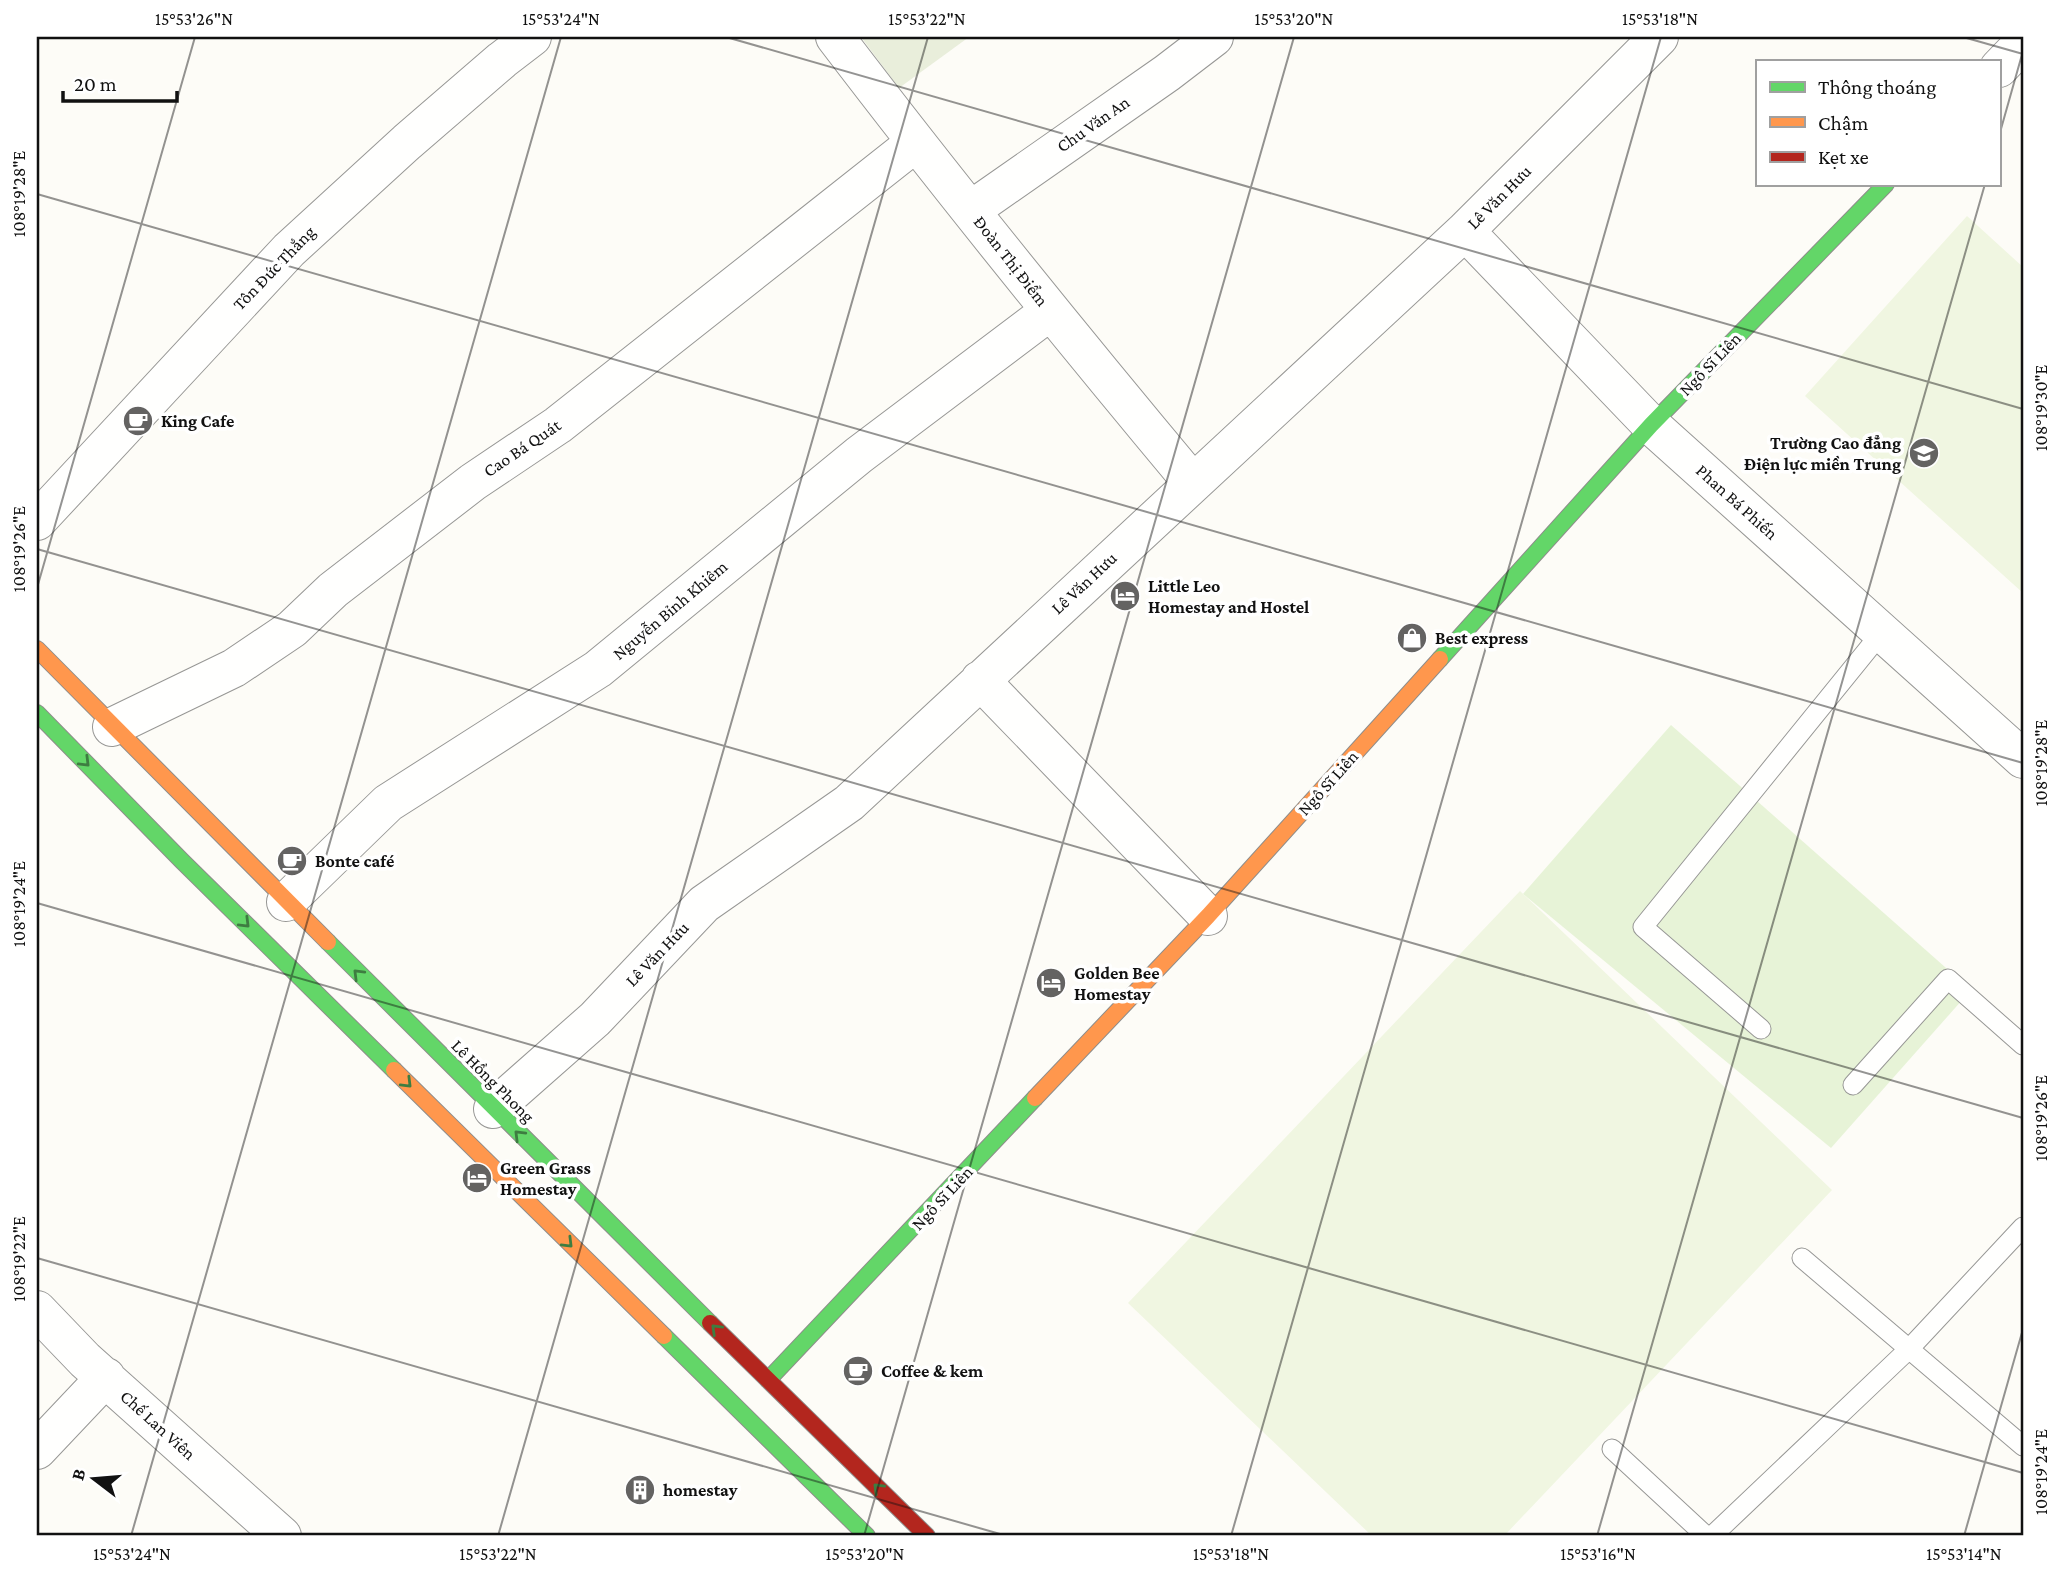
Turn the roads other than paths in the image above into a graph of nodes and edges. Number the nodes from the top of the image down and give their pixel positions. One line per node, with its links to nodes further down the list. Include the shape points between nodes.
1 (533, 37): 14 (street, Tôn Đức Thắng, via 407,142 289,250)
2 (835, 37): 7 (street, Đoàn Thị Điểm)
3 (1214, 37): 9 (street, Chu Văn An)
4 (1659, 37): 10 (street, Lê Văn Hưu)
5 (2023, 43): 6 (street)
6 (2000, 67)
7 (915, 143): 9 (street, Đoàn Thị Điểm); 19 (street, Cao Bá Quát, via 558,425 472,482 333,590 292,629 234,668)
8 (1884, 186): 12 (street, Ngô Sĩ Liên)
9 (971, 210): 11 (street, Đoàn Thị Điểm)
10 (1465, 231): 12 (street, Phan Bá Phiến); 13 (street, Lê Văn Hưu)
11 (1050, 311): 13 (street, Đoàn Thị Điểm); 21 (street, Nguyễn Bỉnh Khiêm, via 878,439 598,669 388,803)
12 (1651, 425): 15 (street, Phan Bá Phiến); 22 (street, Ngô Sĩ Liên)
13 (1192, 482): 17 (street, Lê Văn Hưu)
14 (37, 521)
15 (1882, 632): 20 (street, Phan Bá Phiến); 23 (lane, via 1643,927)
16 (37, 649): 19 (street, Lê Hồng Phong)
17 (980, 680): 22 (street); 26 (street, Lê Văn Hưu, via 849,803 704,904 595,1019)
18 (37, 713): 37 (street, one-way to 37)
19 (112, 727): 21 (street, Lê Hồng Phong)
20 (2023, 759)
21 (286, 902): 26 (street, Lê Hồng Phong, one-way to 21)
22 (1208, 916): 32 (street, Ngô Sĩ Liên)
23 (1761, 1029)
24 (2023, 1045): 25 (lane, via 1948,979)
25 (1853, 1085)
26 (493, 1109): 32 (street, Lê Hồng Phong, one-way to 26)
27 (2023, 1227): 30 (lane)
28 (1802, 1258): 30 (lane)
29 (37, 1310): 31 (street, Chế Lan Viên)
30 (1909, 1349): 33 (lane); 40 (lane)
31 (106, 1377): 35 (street); 36 (street, Chế Lan Viên)
32 (768, 1380): 38 (street, Lê Hồng Phong, one-way to 32)
33 (2023, 1446)
34 (1612, 1449): 39 (lane)
35 (37, 1451)
36 (282, 1536)
37 (867, 1536)
38 (927, 1536)
39 (1706, 1536)
40 (1712, 1536)

